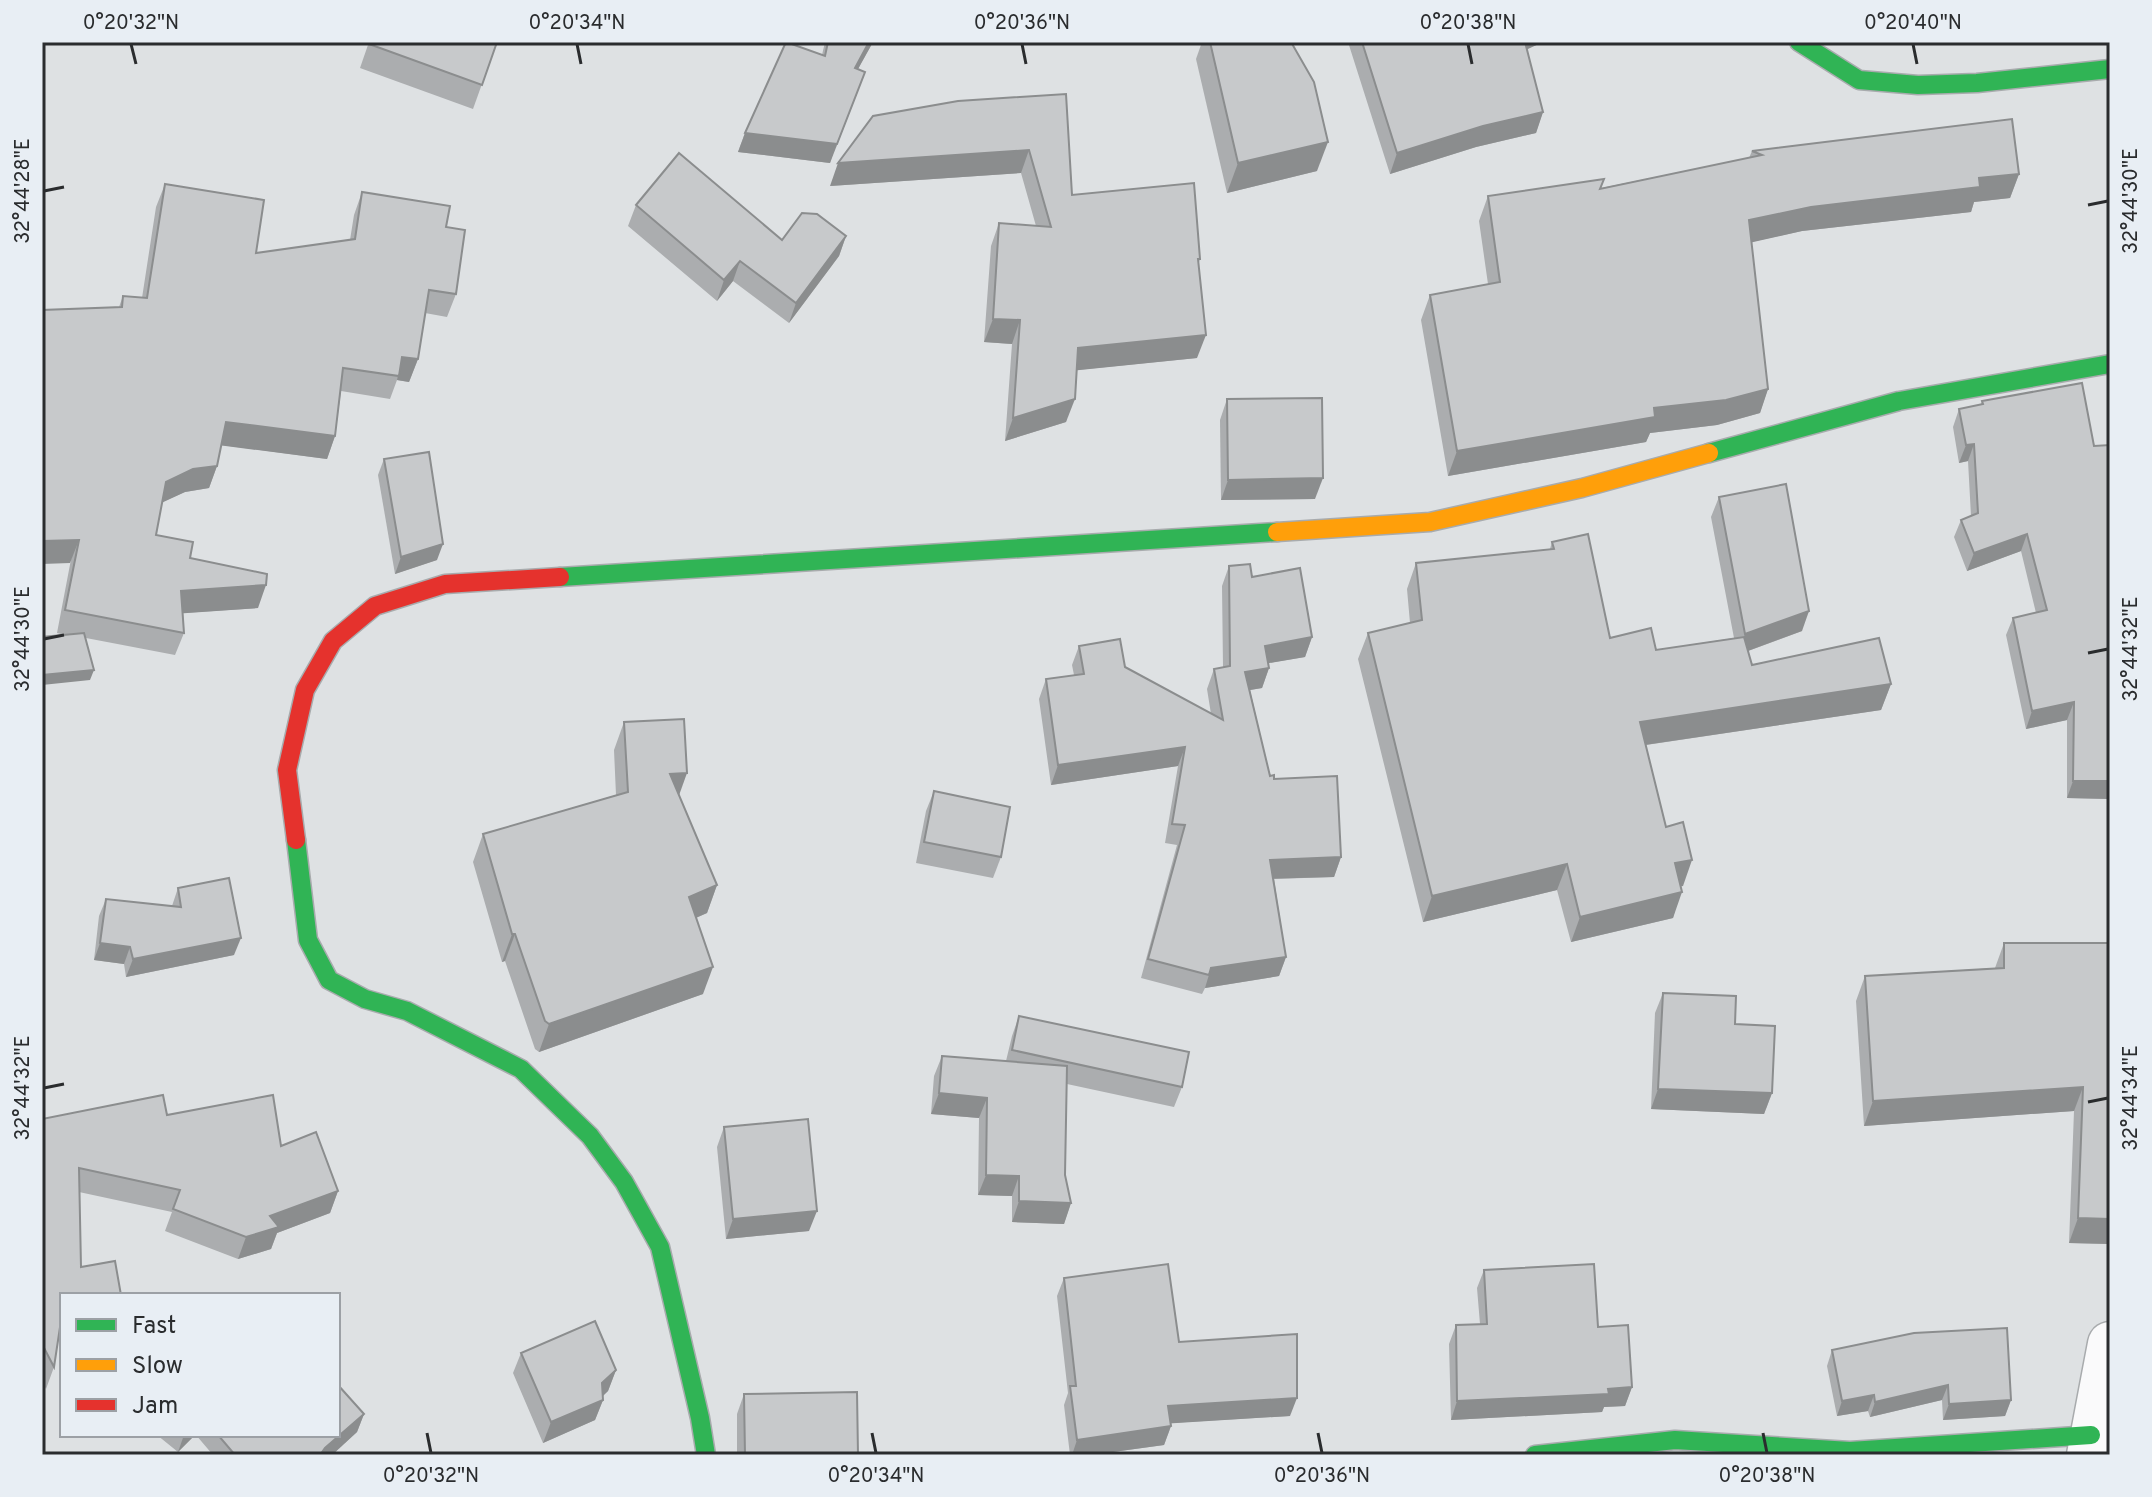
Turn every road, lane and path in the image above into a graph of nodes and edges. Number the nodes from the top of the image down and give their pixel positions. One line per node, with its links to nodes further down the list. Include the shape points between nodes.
1 (1799, 42): 2 (street, via 1859,80 1977,83)
2 (2110, 69)
3 (2110, 364): 6 (street, via 1899,401 1582,488 1430,522 445,584 375,606 333,641 305,690 287,770 308,940 329,980 365,999 407,1011 521,1069 590,1136 624,1182 660,1247)
4 (2110, 1344): 5 (street)
5 (2090, 1445): 7 (street, via 1850,1451 1675,1440)
6 (706, 1455)
7 (1535, 1455)

